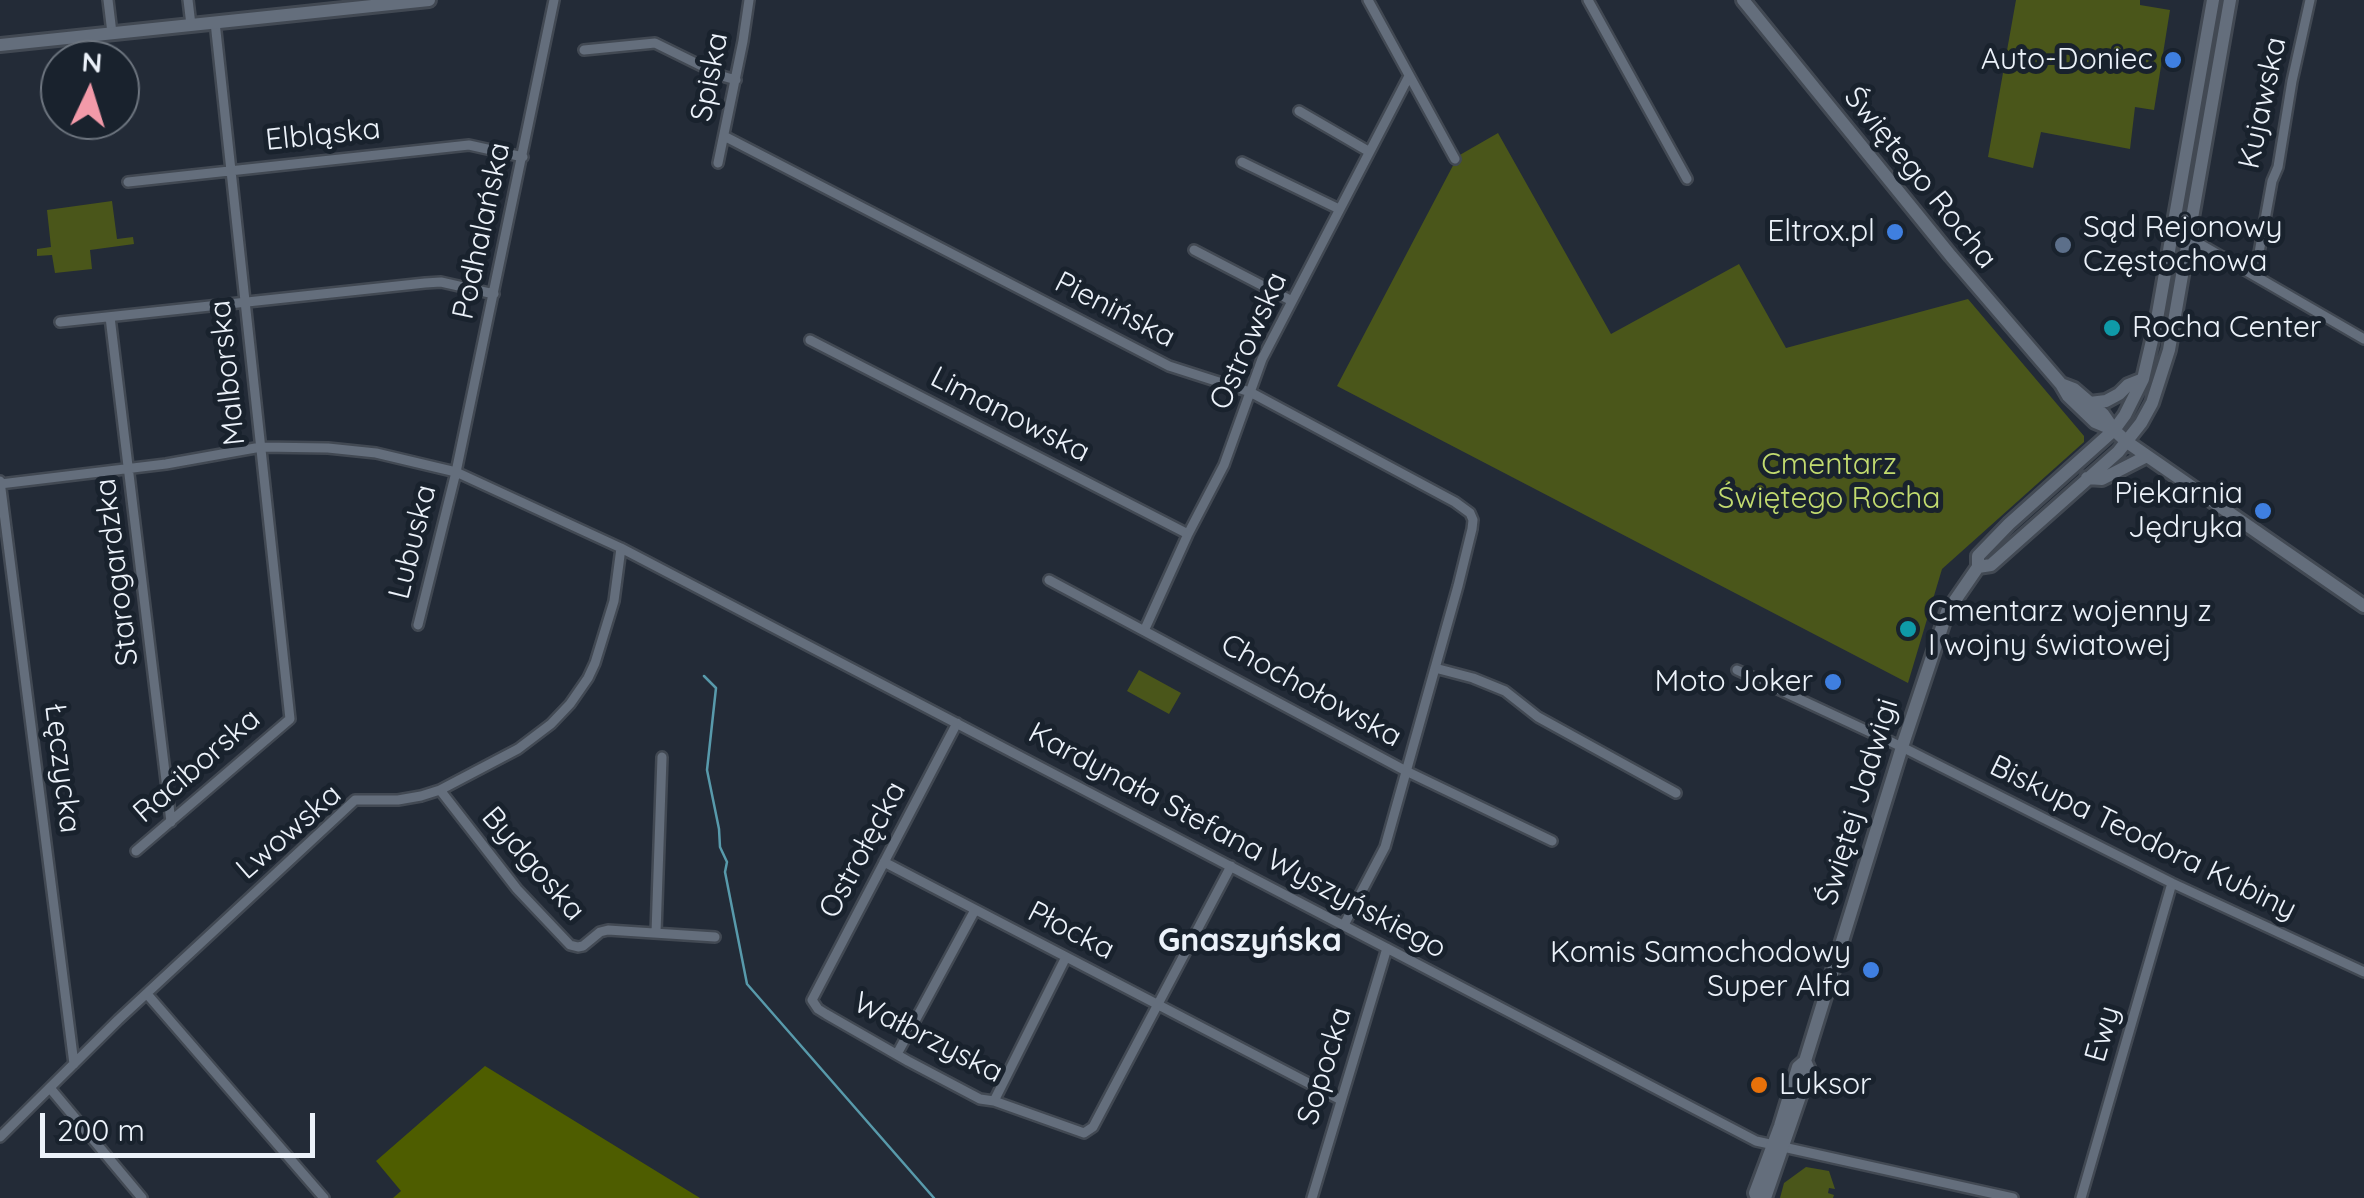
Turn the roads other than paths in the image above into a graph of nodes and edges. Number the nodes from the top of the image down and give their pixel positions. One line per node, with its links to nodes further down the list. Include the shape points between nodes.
1 (108, 0): 16 (street)
2 (188, 0): 15 (street)
3 (429, 0): 12 (main road)
4 (554, 0): 24 (street, Podhalańska)
5 (748, 0): 20 (street, Spiska)
6 (1368, 0): 19 (street)
7 (1588, 0): 29 (street)
8 (1743, 0): 44 (main road, Świętego Rocha)
9 (2213, 0): 32 (main road, Świętej Jadwigi)
10 (2230, 0): 33 (main road, Świętej Jadwigi)
11 (2310, 0): 35 (street, Kujawska)
12 (393, 2): 13 (main road)
13 (340, 4): 14 (main road)
14 (215, 22): 15 (main road); 28 (street, Malborska)
15 (191, 24): 16 (main road)
16 (112, 33): 17 (main road)
17 (0, 43)
18 (584, 50): 20 (street, via 655,42)
19 (1409, 76): 23 (street, Ostrowska); 25 (street)
20 (736, 80): 22 (street, Spiska)
21 (1299, 111): 23 (street)
22 (724, 136): 27 (street, Spiska); 45 (street, Pienińska, via 1168,366)
23 (1368, 151): 31 (street, Ostrowska)
24 (522, 157): 28 (street, Elbląska, via 469,144); 36 (street, Podhalańska)
25 (1455, 159)
26 (1242, 162): 31 (street)
27 (718, 164)
28 (231, 170): 30 (street, Elbląska); 38 (street, Malborska)
29 (1687, 179)
30 (128, 182)
31 (1338, 210): 37 (street, Ostrowska)
32 (2172, 228): 33 (street); 43 (main road, Świętej Jadwigi)
33 (2189, 238): 35 (street); 48 (main road, Świętej Jadwigi, via 2160,383)
34 (1194, 250): 37 (street)
35 (2255, 275): 41 (street)
36 (494, 294): 38 (street, via 441,282); 52 (street, Podhalańska)
37 (1292, 301): 45 (street, Ostrowska)
38 (246, 302): 39 (street); 49 (street, Malborska)
39 (110, 317): 40 (street); 51 (street, Starogardzka)
40 (60, 322)
41 (2364, 338)
42 (810, 340): 55 (street, Limanowska)
43 (2143, 379): 46 (main road); 47 (main road, Świętej Jadwigi)
44 (2062, 384): 46 (main road, Świętego Rocha); 47 (main road, Świętego Rocha, via 2089,417)
45 (1250, 392): 55 (street, Ostrowska); 62 (street, Pienińska, via 1470,513 1472,530)
46 (2090, 403): 47 (main road, Świętego Rocha)
47 (2114, 430): 48 (main road, Świętego Rocha); 57 (main road, Świętej Jadwigi, via 1990,543)
48 (2127, 442): 50 (main road, Świętego Rocha); 53 (main road, Świętej Jadwigi)
49 (261, 448): 51 (street, Kardynała Stefana Wyszyńskiego); 52 (street, Kardynała Stefana Wyszyńskiego, via 376,453); 64 (street, Malborska)
50 (2147, 456): 53 (main road, via 2102,479); 59 (main road, Świętego Rocha)
51 (130, 467): 54 (street, Kardynała Stefana Wyszyńskiego); 71 (street, Starogardzka)
52 (456, 472): 56 (street, Kardynała Stefana Wyszyńskiego); 60 (street, Lubuska)
53 (2087, 478): 57 (main road, Świętej Jadwigi, via 1991,565)
54 (0, 482): 88 (street, Łęczycka)
55 (1188, 534): 61 (street, Ostrowska)
56 (621, 548): 65 (street, Kardynała Stefana Wyszyńskiego); 69 (street, Lwowska, via 595,663 570,704 518,749)
57 (1978, 567): 66 (main road, Świętej Jadwigi, via 1942,623)
58 (1049, 580): 61 (street, Chochołowska)
59 (2364, 606)
60 (418, 625)
61 (1144, 632): 68 (street, Chochołowska)
62 (1435, 668): 68 (street); 70 (street, via 1505,690 1538,717)
63 (1737, 670): 66 (street)
64 (290, 719): 71 (street, Raciborska)
65 (957, 724): 74 (street, Ostrołęcka); 75 (street, Kardynała Stefana Wyszyńskiego)
66 (1902, 747): 76 (street, Biskupa Teodora Kubiny); 93 (main road, Świętej Jadwigi, via 1805,1062 1808,1070)
67 (662, 757): 79 (street)
68 (1406, 772): 72 (street, Chochołowska); 78 (street, via 1385,847)
69 (440, 790): 79 (street, Bydgoska, via 570,946 583,946 608,930); 84 (street, Lwowska, via 398,800 355,800)
70 (1676, 793)
71 (171, 822): 73 (street, Raciborska)
72 (1552, 841)
73 (136, 851)
74 (884, 862): 77 (street, Płocka); 85 (street, Ostrołęcka)
75 (1232, 866): 78 (street, Kardynała Stefana Wyszyńskiego); 86 (street)
76 (2172, 883): 83 (street, Biskupa Teodora Kubiny); 100 (street, Ewy)
77 (975, 910): 82 (street, Płocka); 87 (street)
78 (1344, 925): 81 (street, Kardynała Stefana Wyszyńskiego)
79 (656, 933): 80 (street, Bydgoska)
80 (716, 937)
81 (1387, 948): 90 (street, Sopocka); 93 (street, Kardynała Stefana Wyszyńskiego, via 1756,1141)
82 (1066, 957): 86 (street, Płocka); 91 (street)
83 (2364, 972)
84 (147, 994): 88 (street, Lwowska); 95 (street)
85 (812, 1000): 87 (street, Wałbrzyska)
86 (1158, 1005): 90 (street, Płocka); 91 (street, Wałbrzyska, via 1093,1127 1084,1132)
87 (897, 1054): 91 (street, Wałbrzyska, via 980,1100)
88 (74, 1064): 89 (street, Lwowska)
89 (50, 1088): 92 (street, Lwowska); 94 (street)
90 (1341, 1100): 96 (street, Sopocka)
91 (994, 1101)
92 (0, 1137)
93 (1778, 1146): 97 (main road, Świętej Jadwigi); 98 (main road, Świętej Jadwigi); 99 (street, Kardynała Stefana Wyszyńskiego)
94 (142, 1198)
95 (324, 1198)
96 (1312, 1198)
97 (1757, 1198)
98 (1765, 1198)
99 (2013, 1198)
100 (2081, 1198)

